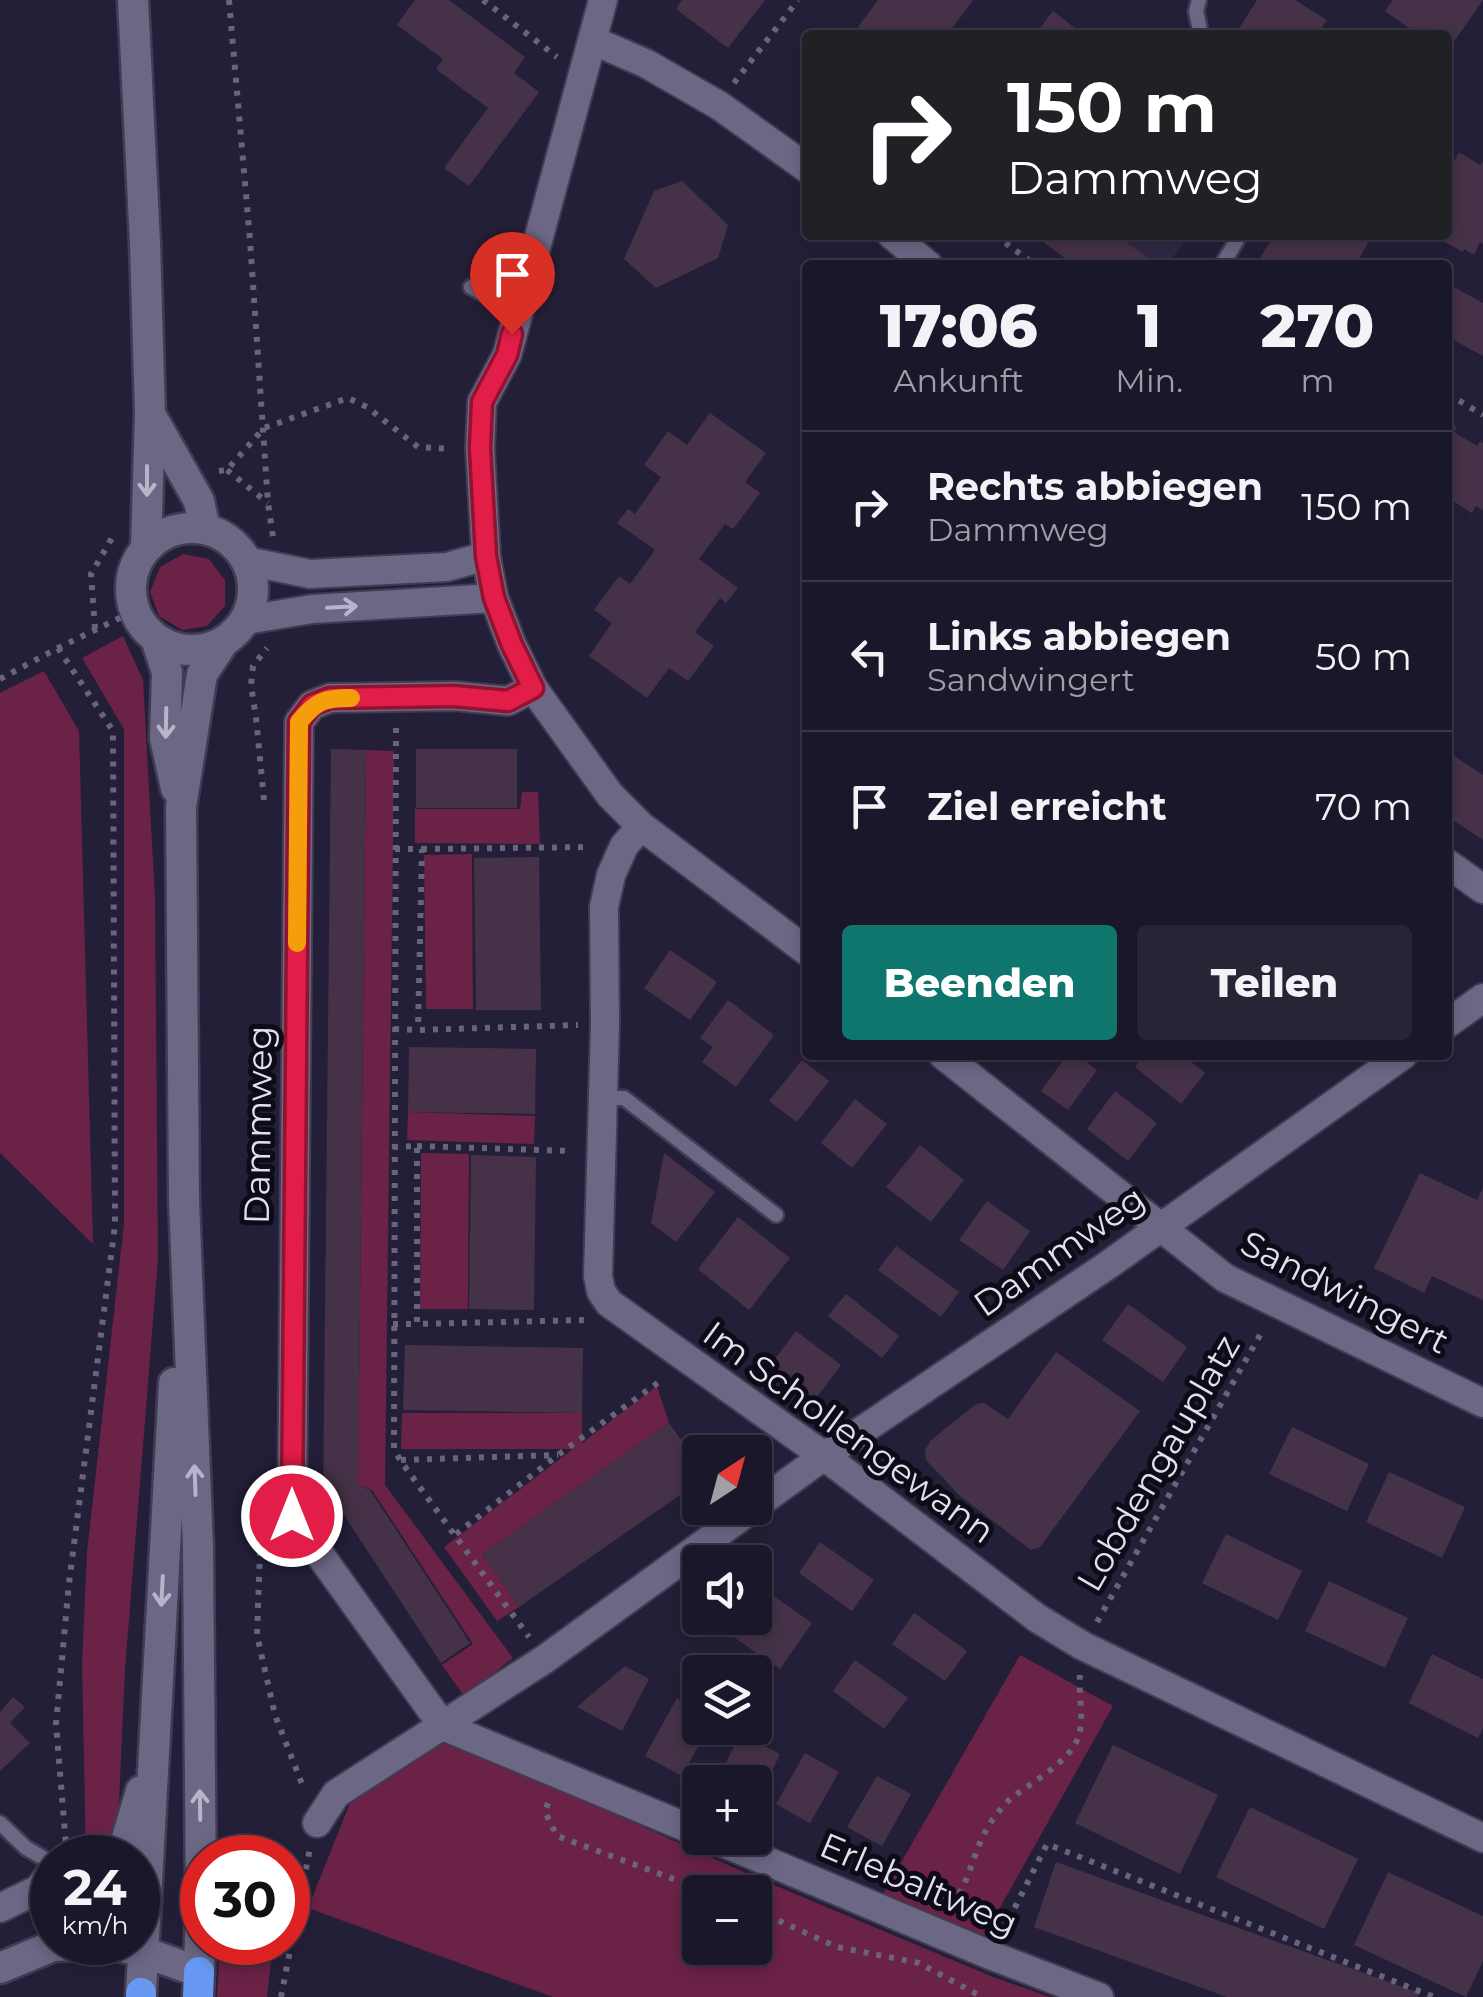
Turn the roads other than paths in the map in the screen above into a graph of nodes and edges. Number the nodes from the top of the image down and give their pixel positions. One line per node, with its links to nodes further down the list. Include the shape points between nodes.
1 (133, 0): 11 (main road)
2 (603, 0): 5 (street)
3 (1198, 0): 4 (lane)
4 (1200, 30)
5 (588, 53): 6 (street, via 646,64); 10 (street)
6 (802, 165)
7 (898, 240): 8 (street)
8 (922, 260)
9 (471, 287): 10 (lane)
10 (518, 314): 14 (street, via 507,355 477,399)
11 (150, 414): 12 (main road, via 199,501); 13 (main road, one-way to 13)
12 (206, 529): 13 (main road, via 174,530); 15 (main road, via 230,541)
13 (146, 548): 18 (main road, via 130,595)
14 (486, 556): 15 (street, via 447,566 310,574); 16 (street)
15 (247, 562): 17 (main road, via 254,591)
16 (494, 598): 17 (street, one-way to 16, via 312,609); 20 (street)
17 (246, 620): 19 (main road)
18 (156, 640): 19 (main road, via 188,651); 21 (main road, one-way to 21, via 167,672 165,738)
19 (222, 644): 21 (main road, via 202,674)
20 (533, 688): 22 (street); 38 (street, Dammweg, via 508,701 330,698 312,705 299,722 292,1516)
21 (181, 807): 31 (main road)
22 (633, 836): 25 (street); 30 (street, via 611,875 604,908)
23 (1452, 867): 24 (street)
24 (1483, 890)
25 (802, 948)
26 (1483, 998): 27 (street)
27 (1452, 1020)
28 (949, 1060): 33 (street, Sandwingert)
29 (1396, 1060): 33 (street, Dammweg)
30 (602, 1098): 32 (lane, via 624,1098); 35 (street, Im Schollengewann, via 601,1291)
31 (184, 1200): 39 (main road, one-way to 39); 54 (main road, one-way to 31, via 198,1547)
32 (776, 1215)
33 (1160, 1226): 34 (street, Sandwingert, via 1225,1278); 35 (street, Dammweg)
34 (1483, 1403)
35 (824, 1456): 36 (street, Dammweg); 45 (street, Im Schollengewann, via 1083,1646)
36 (772, 1494)
37 (729, 1525): 38 (street, Dammweg)
38 (443, 1726): 40 (street, Dammweg, via 336,1794); 42 (street)
39 (154, 1750): 43 (main road); 44 (main road)
40 (317, 1822)
41 (0, 1824): 46 (lane)
42 (682, 1824)
43 (127, 1835)
44 (150, 1835)
45 (1483, 1838)
46 (30, 1851)
47 (753, 1855): 56 (street, Erlebaltweg)
48 (30, 1893): 49 (street)
49 (0, 1908)
50 (30, 1955): 53 (main road)
51 (160, 1962): 54 (main road)
52 (142, 1965): 55 (main road)
53 (0, 1968)
54 (198, 1985): 55 (main road)
55 (136, 1996)
56 (1099, 1997)

